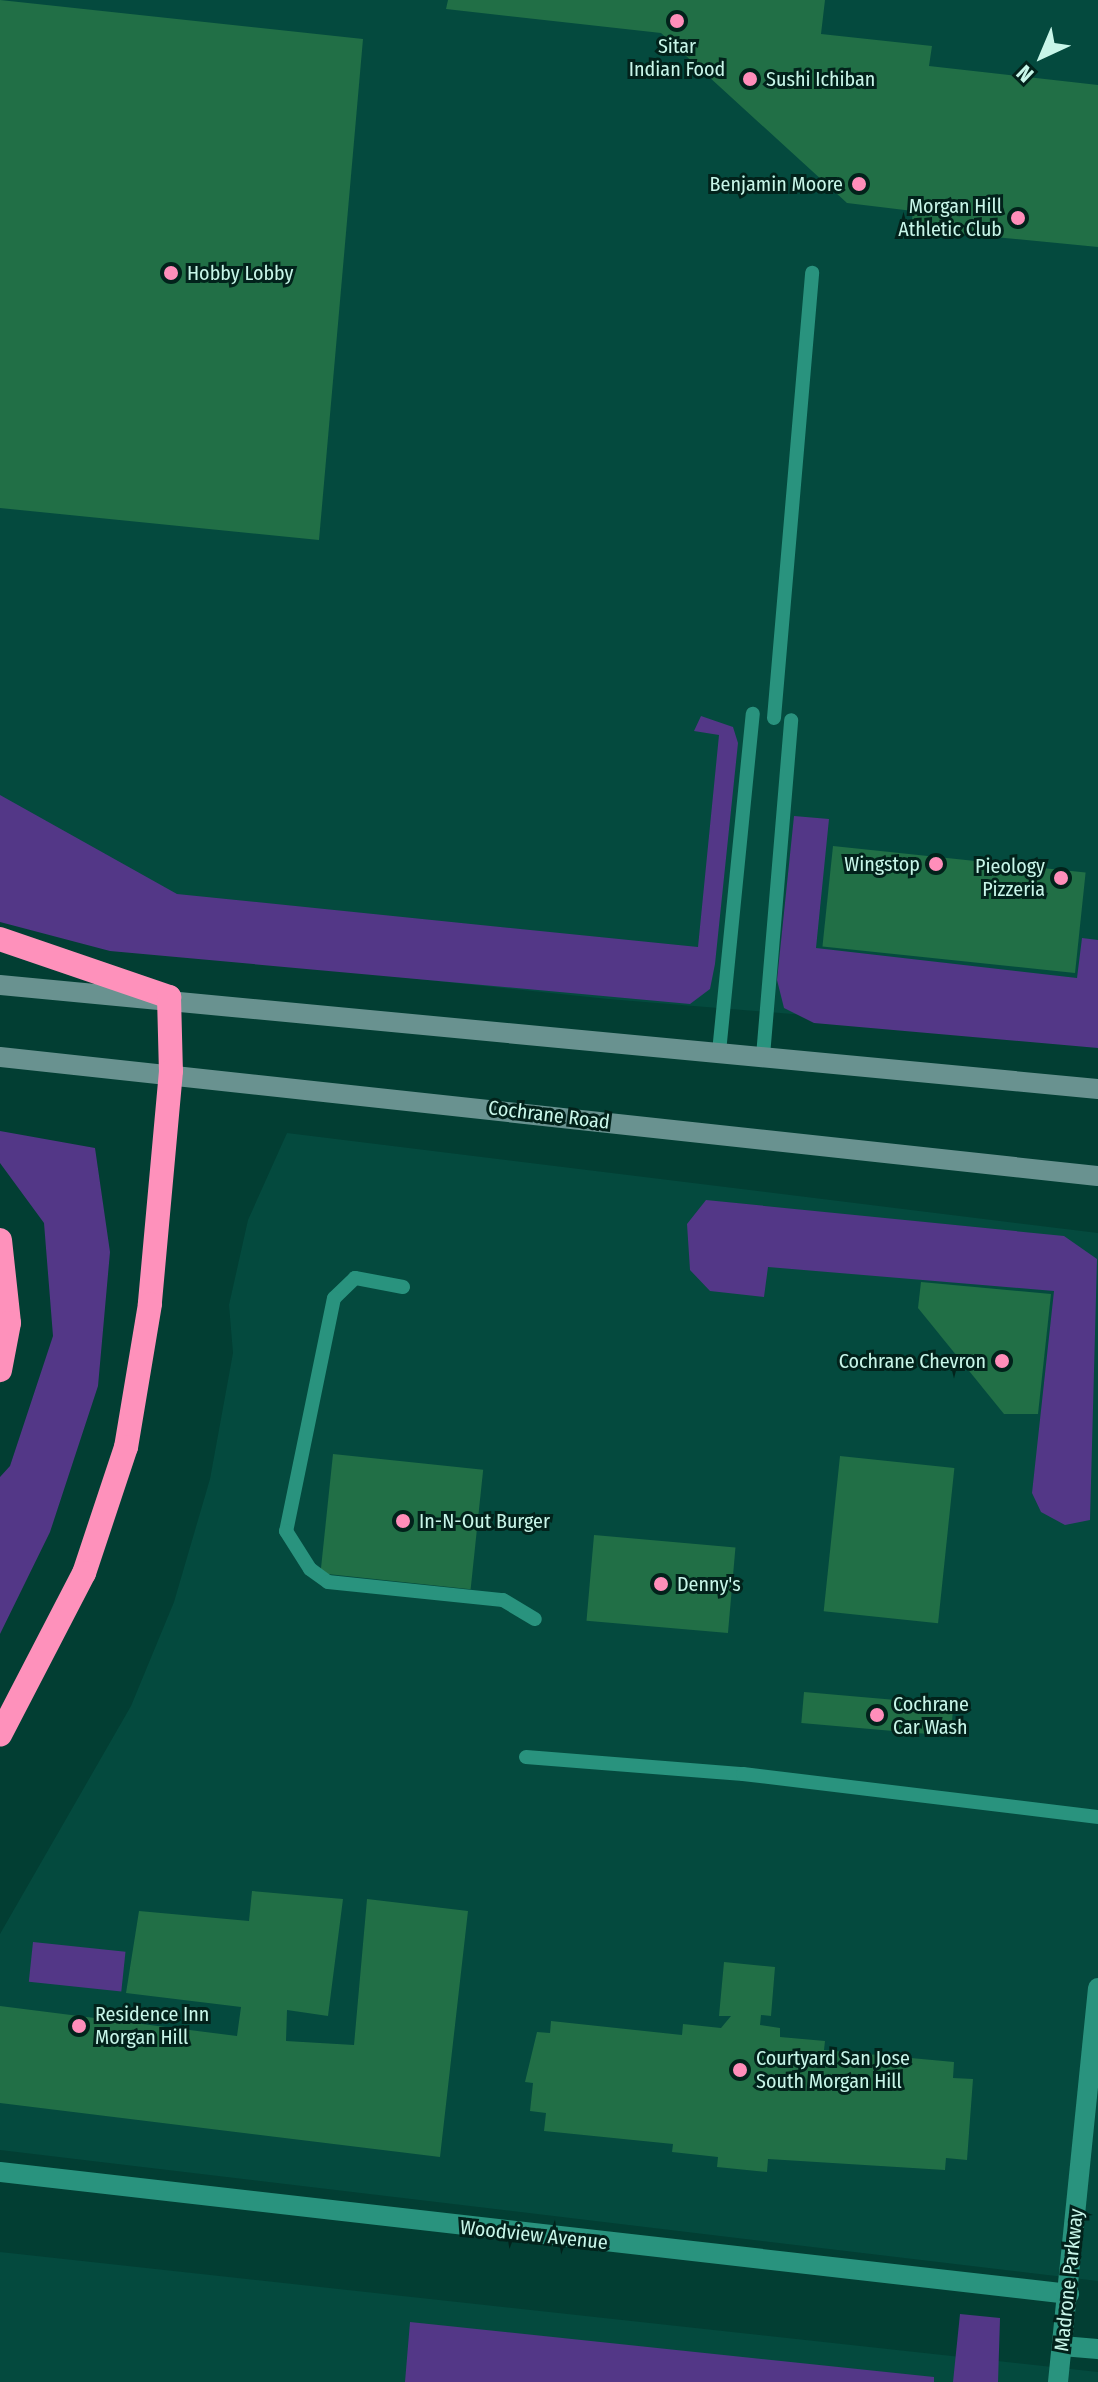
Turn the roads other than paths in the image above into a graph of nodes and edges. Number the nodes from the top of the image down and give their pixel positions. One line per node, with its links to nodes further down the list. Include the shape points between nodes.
1 (812, 273): 3 (lane)
2 (753, 714): 8 (lane)
3 (774, 718)
4 (791, 720): 9 (lane)
5 (0, 939): 7 (highway)
6 (0, 985): 7 (main road)
7 (169, 997): 8 (main road); 11 (highway)
8 (719, 1052): 9 (main road)
9 (763, 1056): 12 (main road)
10 (0, 1057): 11 (main road, Cochrane Road)
11 (171, 1071): 13 (main road, Cochrane Road); 18 (highway, via 150,1304 126,1447 84,1573)
12 (1098, 1089)
13 (1098, 1176)
14 (0, 1240): 16 (highway, via 9,1323)
15 (403, 1287): 17 (lane, via 355,1278 334,1298 286,1531 310,1569 328,1582 503,1600)
16 (0, 1370)
17 (535, 1619)
18 (0, 1735)
19 (526, 1757): 20 (lane, via 743,1774)
20 (1098, 1817)
21 (1098, 1988): 23 (street, Madrone Parkway)
22 (0, 2172): 23 (street, Woodview Avenue)
23 (1069, 2294): 24 (street, Madrone Parkway)
24 (1062, 2346): 25 (street); 26 (street, Madrone Parkway)
25 (1098, 2349)
26 (1058, 2382)

